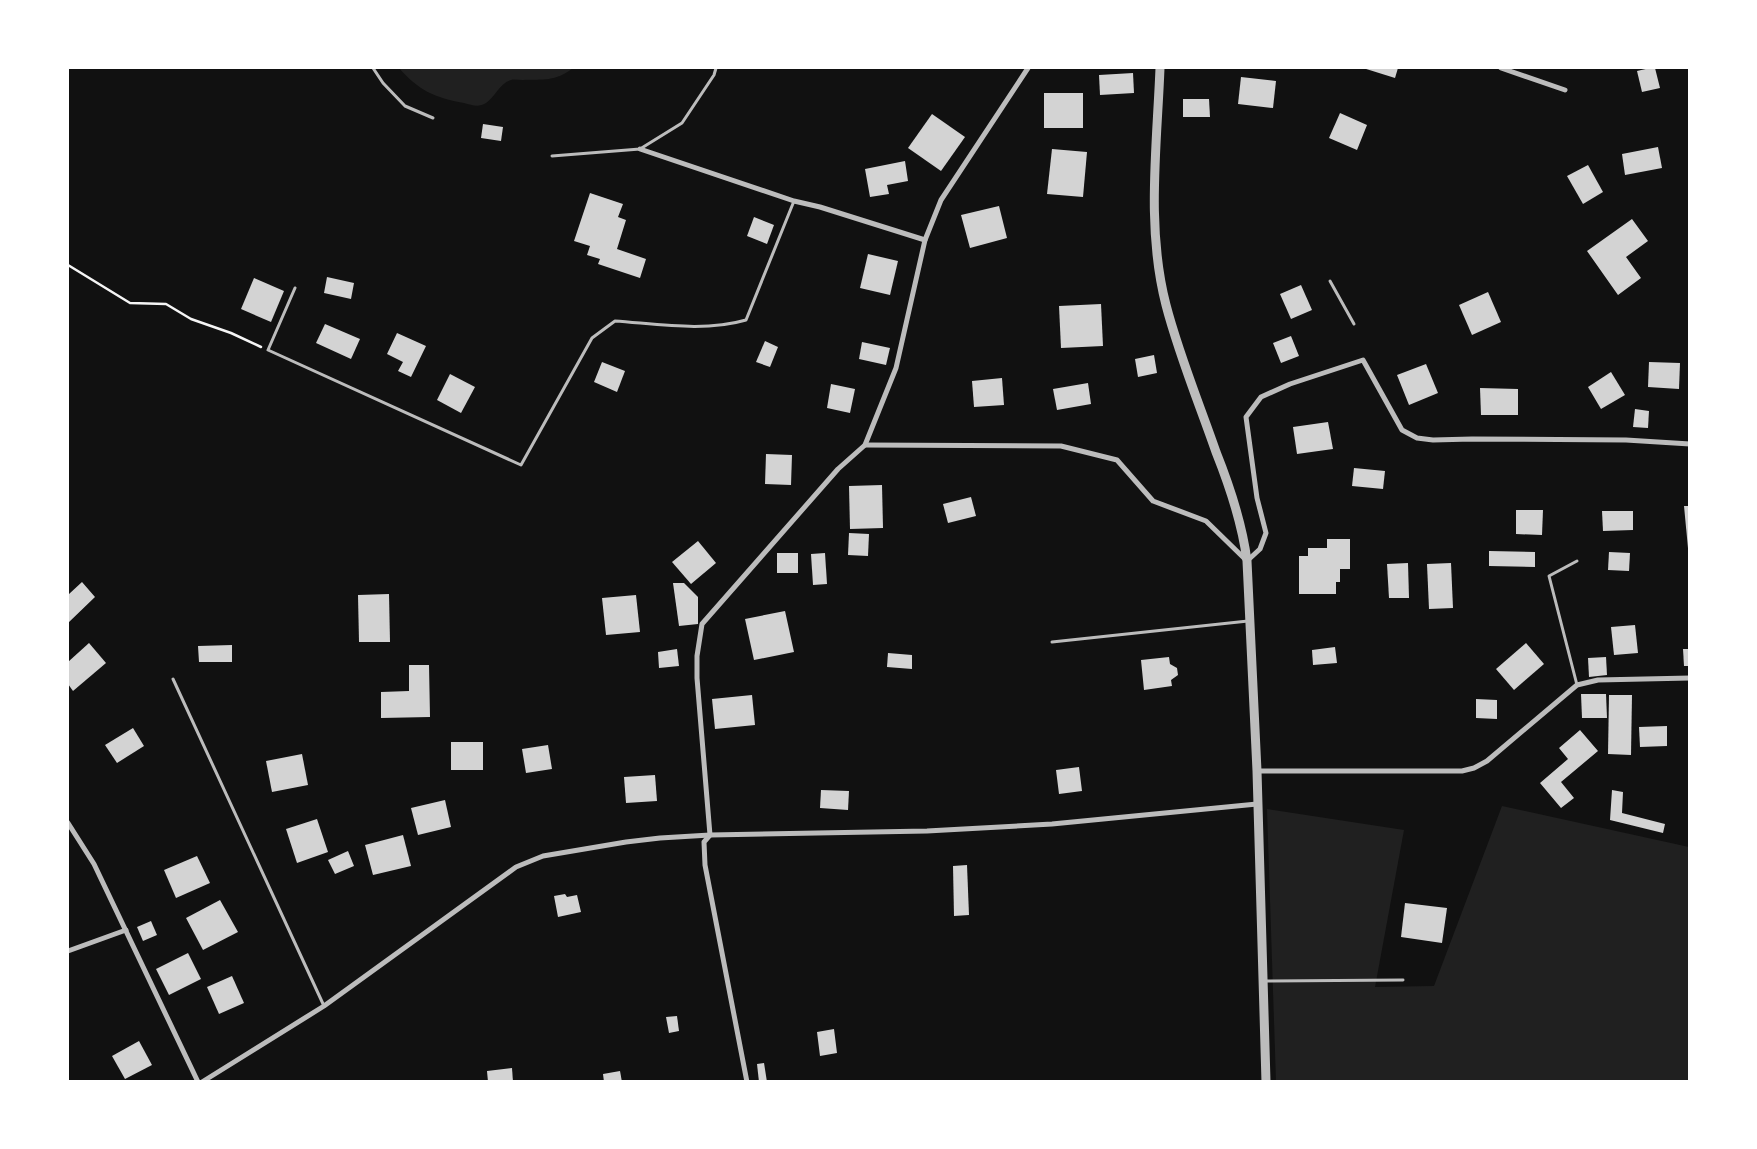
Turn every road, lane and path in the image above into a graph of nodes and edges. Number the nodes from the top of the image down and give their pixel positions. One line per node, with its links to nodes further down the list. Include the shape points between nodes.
1 (373, 68): 7 (lane, via 406,106)
2 (716, 68): 8 (lane, via 682,123)
3 (1028, 68): 11 (street, via 941,200)
4 (1160, 68): 19 (street, via 1154,239 1158,271 1178,345 1231,491 1244,535)
5 (1501, 68): 6 (street)
6 (1565, 90)
7 (433, 118)
8 (640, 149): 9 (lane); 10 (street)
9 (552, 156)
10 (794, 201): 11 (street, via 820,206); 16 (lane, via 746,320 729,325 615,321 592,338 520,465)
11 (925, 240): 18 (street, via 896,368)
12 (68, 266): 16 (path, via 130,303 166,304 191,319)
13 (1330, 281): 15 (lane)
14 (295, 288): 16 (lane)
15 (1354, 324)
16 (268, 350)
17 (1690, 444): 19 (street, via 1626,440 1417,438 1402,430 1363,360 1261,397 1246,417 1266,533 1260,549)
18 (866, 445): 19 (street, via 1061,446 1117,460 1153,501 1206,521); 29 (street, via 838,469 702,624 697,678)
19 (1247, 560): 21 (street)
20 (1577, 561): 25 (lane, via 1549,576)
21 (1250, 621): 22 (lane); 26 (street)
22 (1052, 642)
23 (1690, 678): 25 (street, via 1598,680)
24 (174, 679): 34 (lane)
25 (1577, 685): 26 (street, via 1487,761 1474,768 1462,771)
26 (1256, 771): 27 (street)
27 (1256, 804): 29 (street, via 1052,824 927,831); 33 (street)
28 (68, 823): 30 (street, via 94,864)
29 (710, 835): 34 (street, via 616,843 543,856 516,867); 38 (street, via 704,842 706,865)
30 (126, 930): 31 (street); 36 (street)
31 (68, 951)
32 (1403, 980): 33 (lane)
33 (1262, 981): 39 (street)
34 (324, 1006): 35 (street)
35 (209, 1080): 37 (street)
36 (198, 1082)
37 (202, 1082)
38 (747, 1082)
39 (1266, 1082)

